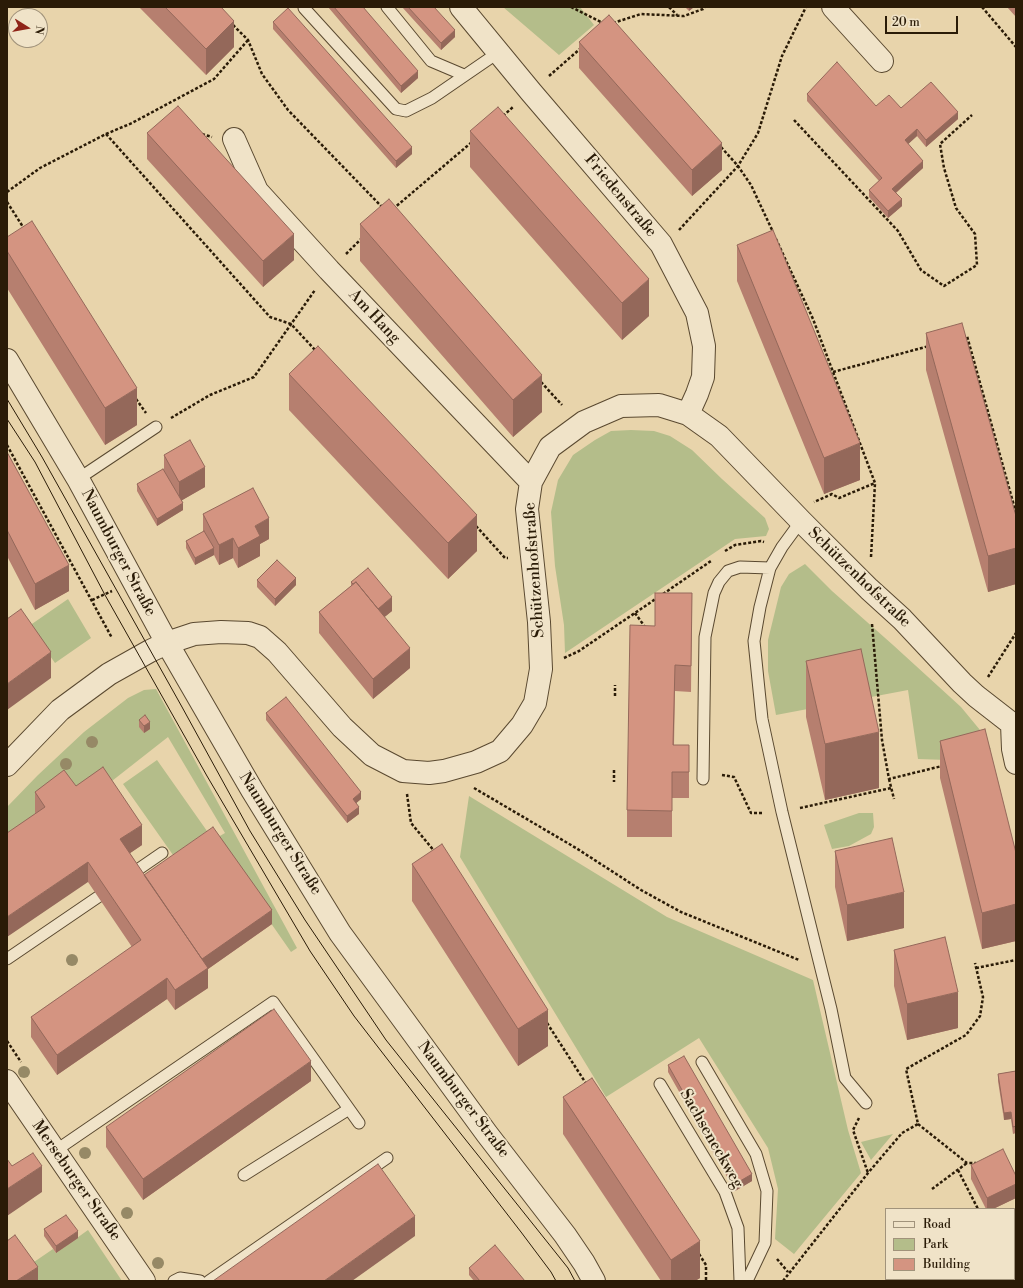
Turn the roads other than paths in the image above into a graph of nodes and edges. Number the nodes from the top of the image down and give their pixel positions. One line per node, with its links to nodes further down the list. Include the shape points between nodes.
1 (387, 7): 7 (lane, via 431,61)
2 (461, 7): 5 (street, Friedenstraße)
3 (833, 7): 6 (street)
4 (304, 8): 7 (lane, via 396,109 406,111 432,98)
5 (499, 52): 7 (lane); 10 (street, Friedenstraße, via 661,244 697,313 704,346 703,377)
6 (882, 61)
7 (464, 75)
8 (235, 141): 13 (street, Am Hang, via 257,191)
9 (7, 360): 12 (street, Naumburger Straße)
10 (688, 414): 13 (street, Schützenhofstraße, via 659,404 621,406 584,422 550,447); 14 (street, Schützenhofstraße, via 719,436)
11 (156, 427): 12 (lane)
12 (78, 479): 16 (street, Naumburger Straße)
13 (531, 482): 16 (street, Schützenhofstraße, via 528,509 541,670 535,702 522,725 500,751 476,762 444,771 403,772 372,755 342,727 277,652 260,637 248,633 214,632 194,634)
14 (798, 518): 15 (lane); 17 (street, Schützenhofstraße, via 902,619 962,683)
15 (770, 568): 20 (lane, via 740,567 728,572 714,593 705,637); 28 (lane, via 754,641 762,719 845,1078)
16 (167, 643): 19 (street, Schützenhofstraße, via 110,674 60,710); 38 (street, Naumburger Straße, via 252,790 340,933 487,1134 565,1235)
17 (1014, 724): 18 (street, via 1013,749)
18 (1016, 763)
19 (7, 765)
20 (703, 775)
21 (162, 854): 22 (lane)
22 (130, 875)
23 (98, 897): 24 (lane)
24 (7, 959)
25 (702, 1062): 40 (lane, Sachseneckweg, via 756,1154 767,1191 765,1243)
26 (7, 1081): 31 (street, Merseburger Straße)
27 (660, 1084): 39 (lane, Sachseneckweg, via 725,1192 738,1228)
28 (866, 1103)
29 (349, 1109): 30 (lane); 31 (lane, via 273,1002); 33 (lane)
30 (359, 1122)
31 (55, 1151): 34 (street, Merseburger Straße)
32 (387, 1158): 37 (lane)
33 (244, 1176)
34 (144, 1281)
35 (174, 1281): 36 (lane, via 180,1278)
36 (200, 1281)
37 (209, 1281)
38 (594, 1281)
39 (740, 1281)
40 (747, 1281)

